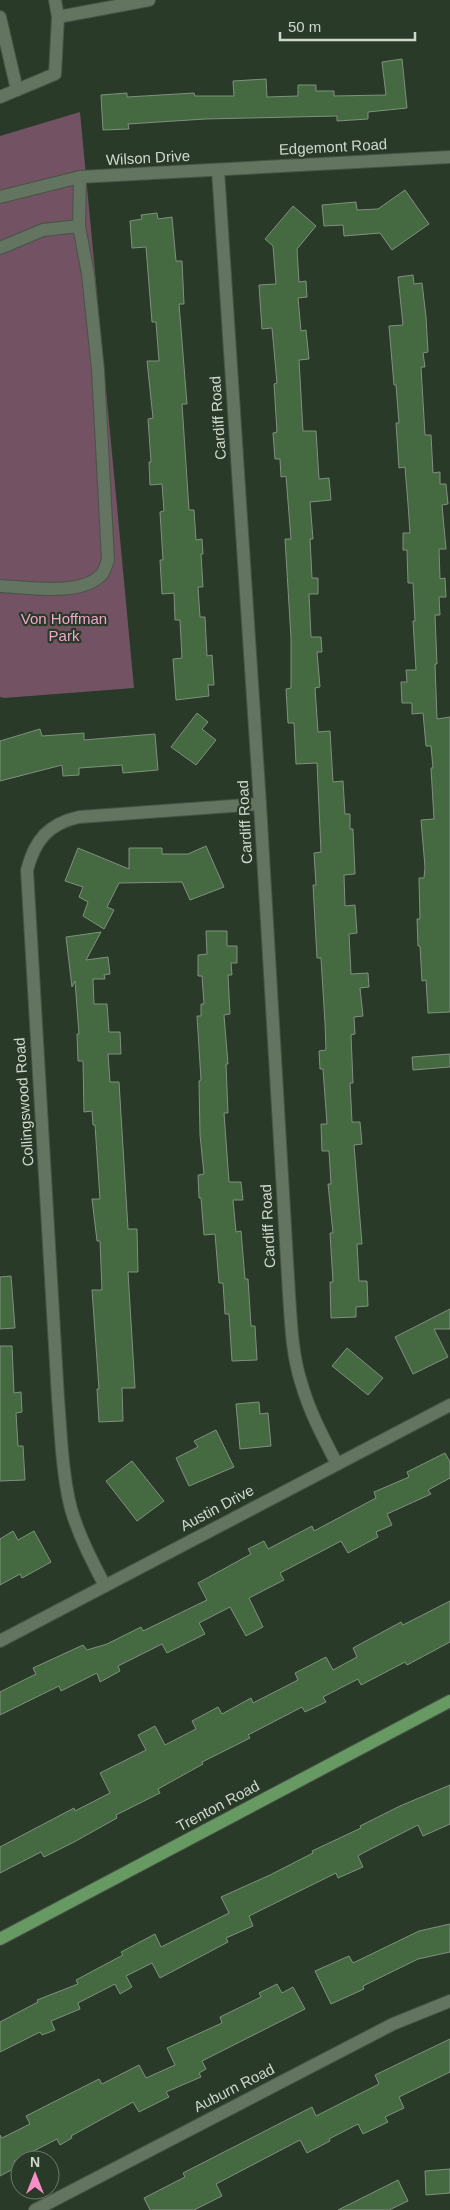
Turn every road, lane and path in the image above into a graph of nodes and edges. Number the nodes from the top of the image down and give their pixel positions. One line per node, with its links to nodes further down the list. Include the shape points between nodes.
1 (55, 0): 4 (street)
2 (149, 0): 4 (street)
3 (0, 17): 5 (street)
4 (58, 17): 5 (street, via 55,74)
5 (17, 90): 6 (street)
6 (0, 97)
7 (450, 157): 8 (street, Edgemont Road)
8 (218, 170): 9 (street, Wilson Drive); 14 (street, Cardiff Road)
9 (80, 177): 10 (street, Wilson Drive); 11 (street)
10 (0, 197)
11 (79, 226): 12 (street, via 43,230); 13 (street, via 88,274 98,370 108,560 103,574 87,585 70,589)
12 (0, 248)
13 (0, 586)
14 (260, 804): 16 (street, Cardiff Road, via 293,1343 300,1380 310,1408); 17 (street, Collingswood Road, via 79,817 62,821 42,838 31,855 27,870 64,1469 72,1509)
15 (450, 1405): 16 (street, Austin Drive)
16 (337, 1464): 17 (street, Austin Drive)
17 (105, 1586): 18 (street, Austin Drive)
18 (0, 1641)
19 (450, 1701): 20 (main road, Trenton Road)
20 (0, 1939)
21 (450, 2001): 22 (street, Auburn Road, via 393,2024)
22 (35, 2210)

